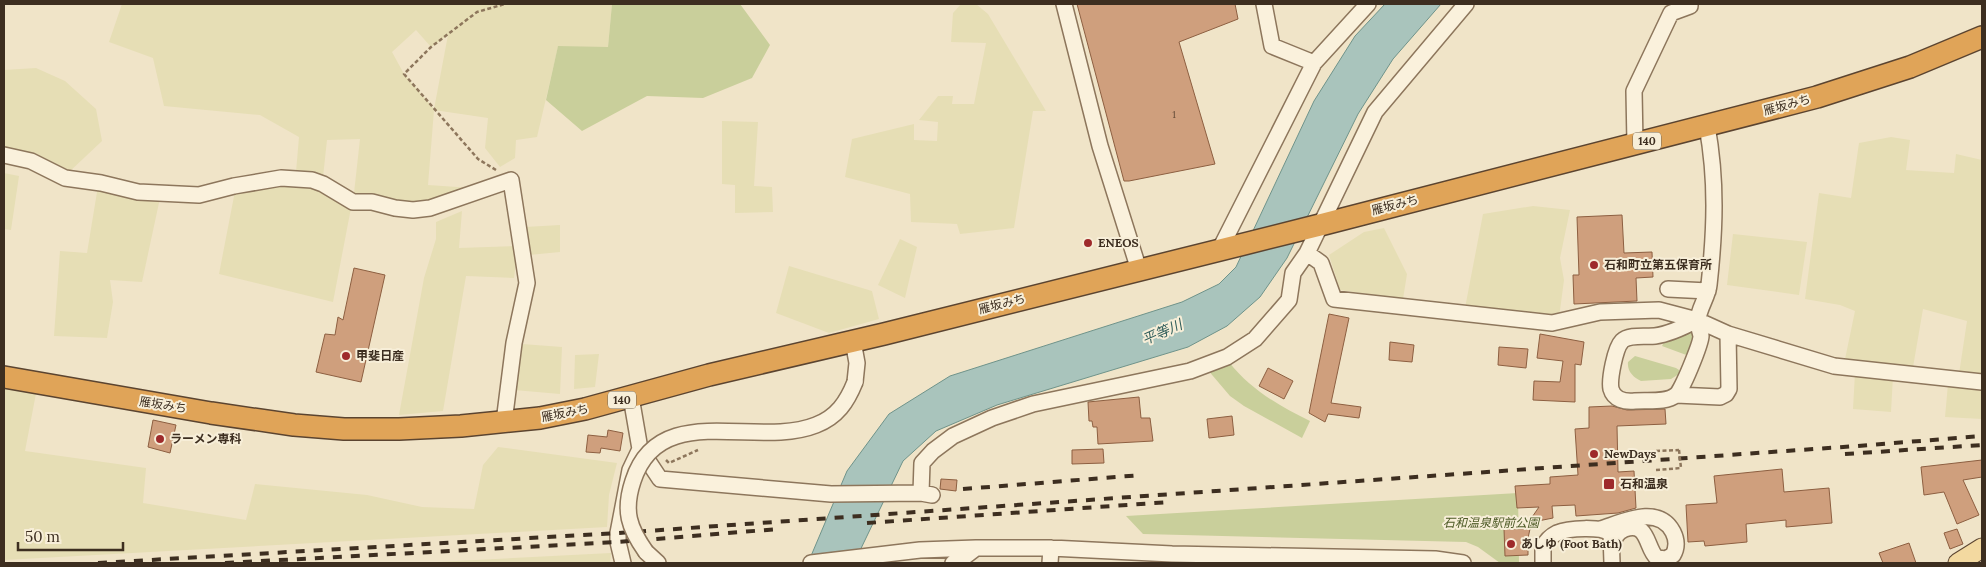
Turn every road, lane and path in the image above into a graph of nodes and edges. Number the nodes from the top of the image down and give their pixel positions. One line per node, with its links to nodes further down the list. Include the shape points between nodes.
1 (505, 4): 12 (path, via 477,12 431,47 404,74 478,159)
2 (1064, 4): 16 (street, via 1100,146)
3 (1264, 4): 8 (street, via 1272,46)
4 (1368, 4): 8 (street)
5 (1466, 4): 13 (street, via 1375,112)
6 (1690, 4): 10 (street, via 1671,13 1634,91)
7 (1982, 37): 9 (highway, 雁坂みち / 140, via 1910,66 1817,97)
8 (1314, 63): 14 (street)
9 (1707, 126): 10 (highway, 雁坂みち / 140); 18 (street, via 1713,159 1715,234)
10 (1635, 144): 13 (highway, 雁坂みち / 140)
11 (4, 155): 12 (street, via 31,160 65,178 138,192 199,195 281,178 312,180 353,202 372,202 413,210 430,208)
12 (511, 180): 26 (street, via 528,283 514,343)
13 (1314, 226): 14 (highway, 雁坂みち / 140); 15 (street)
14 (1224, 248): 16 (highway, 雁坂みち / 140)
15 (1307, 253): 19 (street, via 1321,263 1334,299 1552,323 1600,312 1660,310); 27 (street, via 1293,273 1289,300 1254,339 1228,357 1190,372 1033,404 968,428 943,442 922,463 920,494 831,494 660,480)
16 (1139, 270): 21 (highway, 雁坂みち / 140)
17 (1668, 289): 18 (street)
18 (1708, 291): 19 (street)
19 (1698, 320): 20 (street); 24 (street, via 1701,338 1682,388); 24 (street, via 1670,333 1627,338 1617,350 1611,390 1623,402 1667,400)
20 (1728, 334): 23 (street, via 1834,366); 24 (street, via 1729,388 1726,394 1720,397)
21 (853, 341): 25 (highway, 雁坂みち / 140); 40 (street, bridge, via 857,363 855,382 848,399 830,419 786,432 690,432 674,436 649,451 636,470 628,513 639,543)
22 (4, 377): 26 (highway, 雁坂みち / 140, via 294,425 399,429)
23 (1982, 382)
24 (1676, 395)
25 (631, 397): 26 (highway, 雁坂みち / 140, via 586,409); 27 (street)
26 (504, 422)
27 (640, 449): 39 (street, via 630,470 618,533)
28 (698, 450): 30 (path, via 669,463)
29 (1656, 451): 31 (path, bridge, via 1679,450 1681,468)
30 (663, 458)
31 (1656, 470)
32 (1601, 529): 36 (street, via 1611,534); 36 (street, via 1626,520 1654,517 1668,524 1676,541 1673,555 1666,559 1657,558 1641,531 1625,529 1616,535); 45 (street, via 1555,534 1543,547)
33 (976, 548): 34 (street); 41 (street, via 871,555); 42 (street)
34 (1051, 548): 37 (street); 43 (street)
35 (1982, 548): 46 (main road)
36 (1612, 556)
37 (1172, 558): 38 (street)
38 (1298, 560): 44 (street, via 1435,559)
39 (623, 563)
40 (658, 563)
41 (811, 563)
42 (953, 563)
43 (1050, 563)
44 (1463, 563)
45 (1543, 563)
46 (1958, 563)

